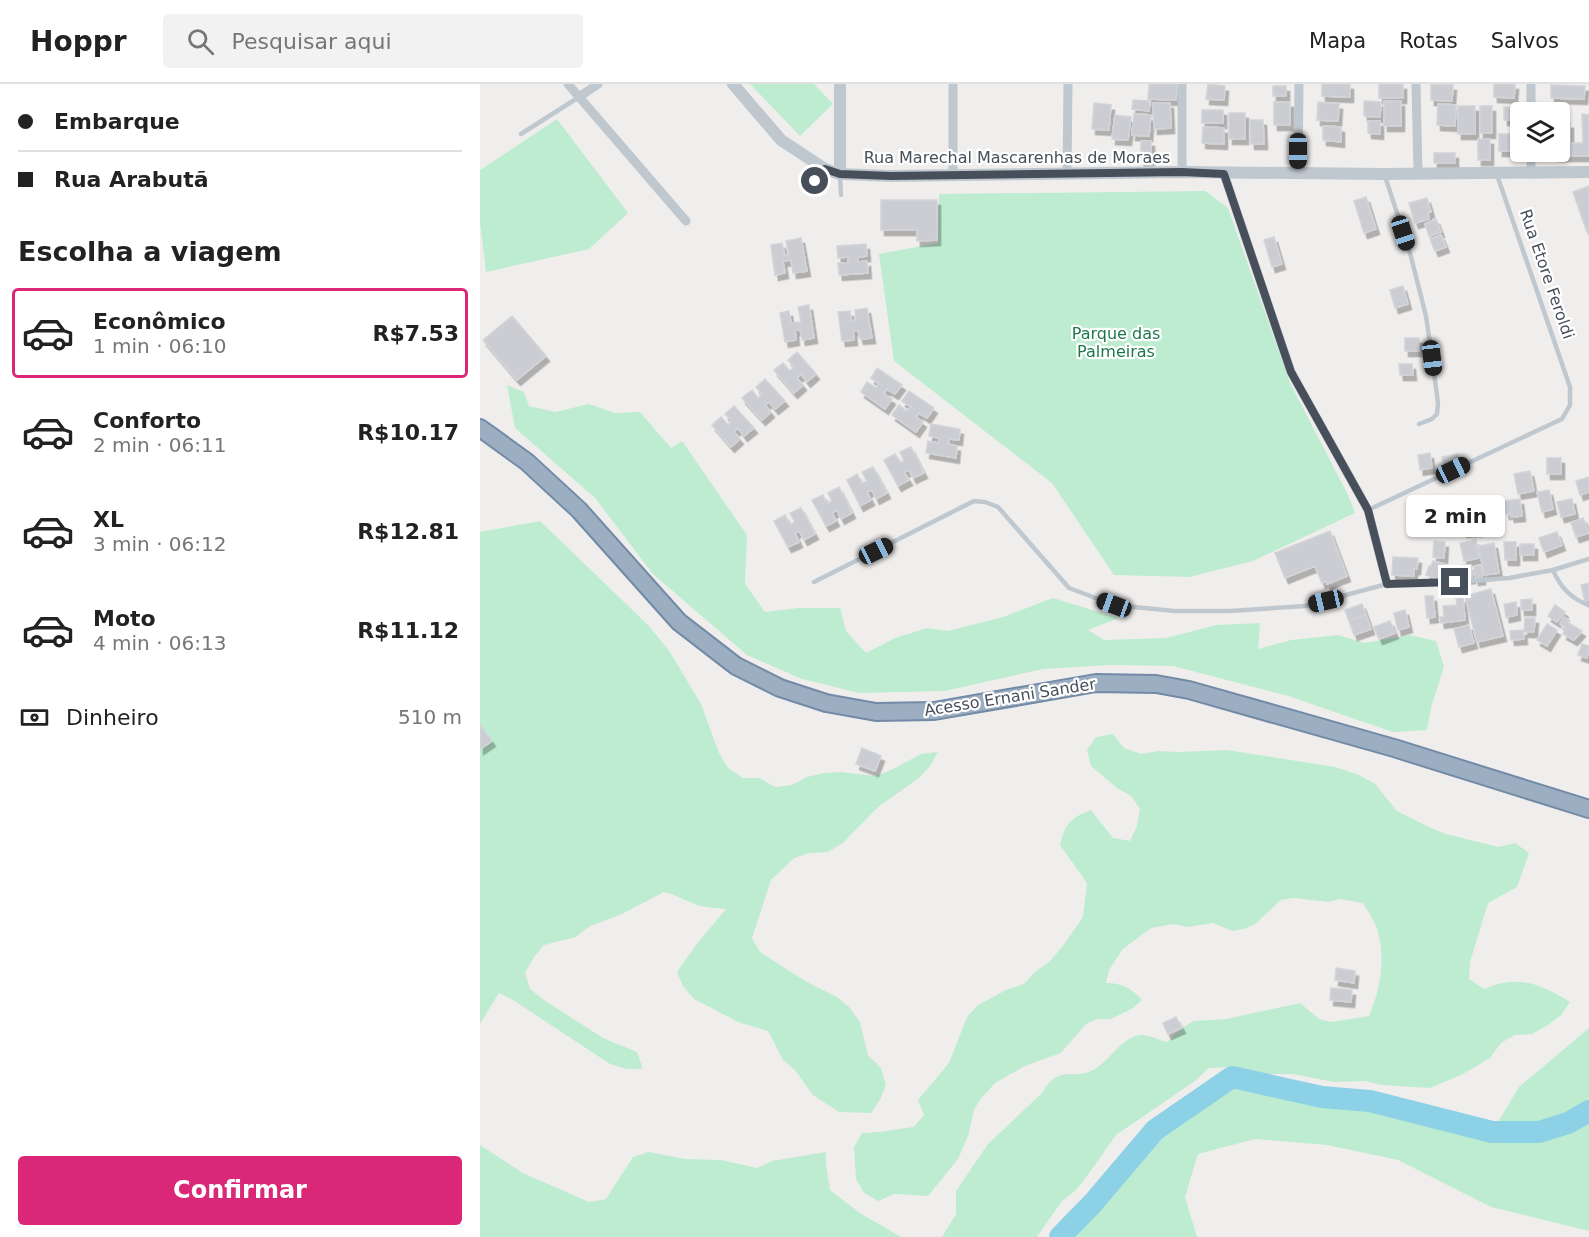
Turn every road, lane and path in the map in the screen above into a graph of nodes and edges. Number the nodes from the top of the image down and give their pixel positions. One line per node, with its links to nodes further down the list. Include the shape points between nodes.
1 (568, 84): 11 (street)
2 (598, 84): 11 (street)
3 (733, 84): 15 (street, Rua Marechal Mascarenhas de Moraes, via 781,140)
4 (840, 84): 22 (street)
5 (953, 84): 26 (street)
6 (1068, 84): 23 (street)
7 (1182, 84): 16 (street)
8 (1299, 84): 19 (street)
9 (1416, 84): 20 (street)
10 (1531, 84): 12 (street)
11 (579, 97): 13 (lane); 29 (street)
12 (1531, 102)
13 (521, 134)
14 (1531, 162): 17 (street)
15 (825, 169): 22 (street, Rua Marechal Mascarenhas de Moraes); 27 (lane)
16 (1182, 172): 23 (street, Rua Marechal Mascarenhas de Moraes); 24 (street, Rua Marechal Mascarenhas de Moraes)
17 (1531, 172): 18 (street, Rua Marechal Mascarenhas de Moraes); 21 (street, Rua Marechal Mascarenhas de Moraes)
18 (1589, 172)
19 (1298, 173): 24 (street, Rua Marechal Mascarenhas de Moraes); 25 (street, Rua Marechal Mascarenhas de Moraes)
20 (1418, 173): 21 (street, Rua Marechal Mascarenhas de Moraes); 25 (street, Rua Marechal Mascarenhas de Moraes)
21 (1496, 173): 32 (lane, Rua Etore Feroldi, via 1570,387 1570,405 1562,419)
22 (840, 174): 26 (street, Rua Marechal Mascarenhas de Moraes); 28 (lane)
23 (1067, 174): 26 (street, Rua Marechal Mascarenhas de Moraes)
24 (1224, 174): 32 (street, via 1291,372)
25 (1384, 174): 30 (lane, via 1410,253 1432,358 1437,414)
26 (953, 175)
27 (815, 181)
28 (841, 195)
29 (686, 221)
30 (1419, 424)
31 (480, 428): 38 (highway, Acesso Ernani Sander, via 527,462 573,503 679,622 736,666 780,688 826,703 876,712 934,711 1096,683 1156,684 1383,745)
32 (1368, 510): 36 (street)
33 (1589, 559): 34 (lane)
34 (1553, 570): 36 (lane, via 1476,581); 37 (lane, via 1567,592)
35 (814, 582): 36 (lane, via 974,501 998,507 1069,588 1114,605 1174,611 1305,606)
36 (1387, 584)
37 (1589, 605)
38 (1589, 809)

